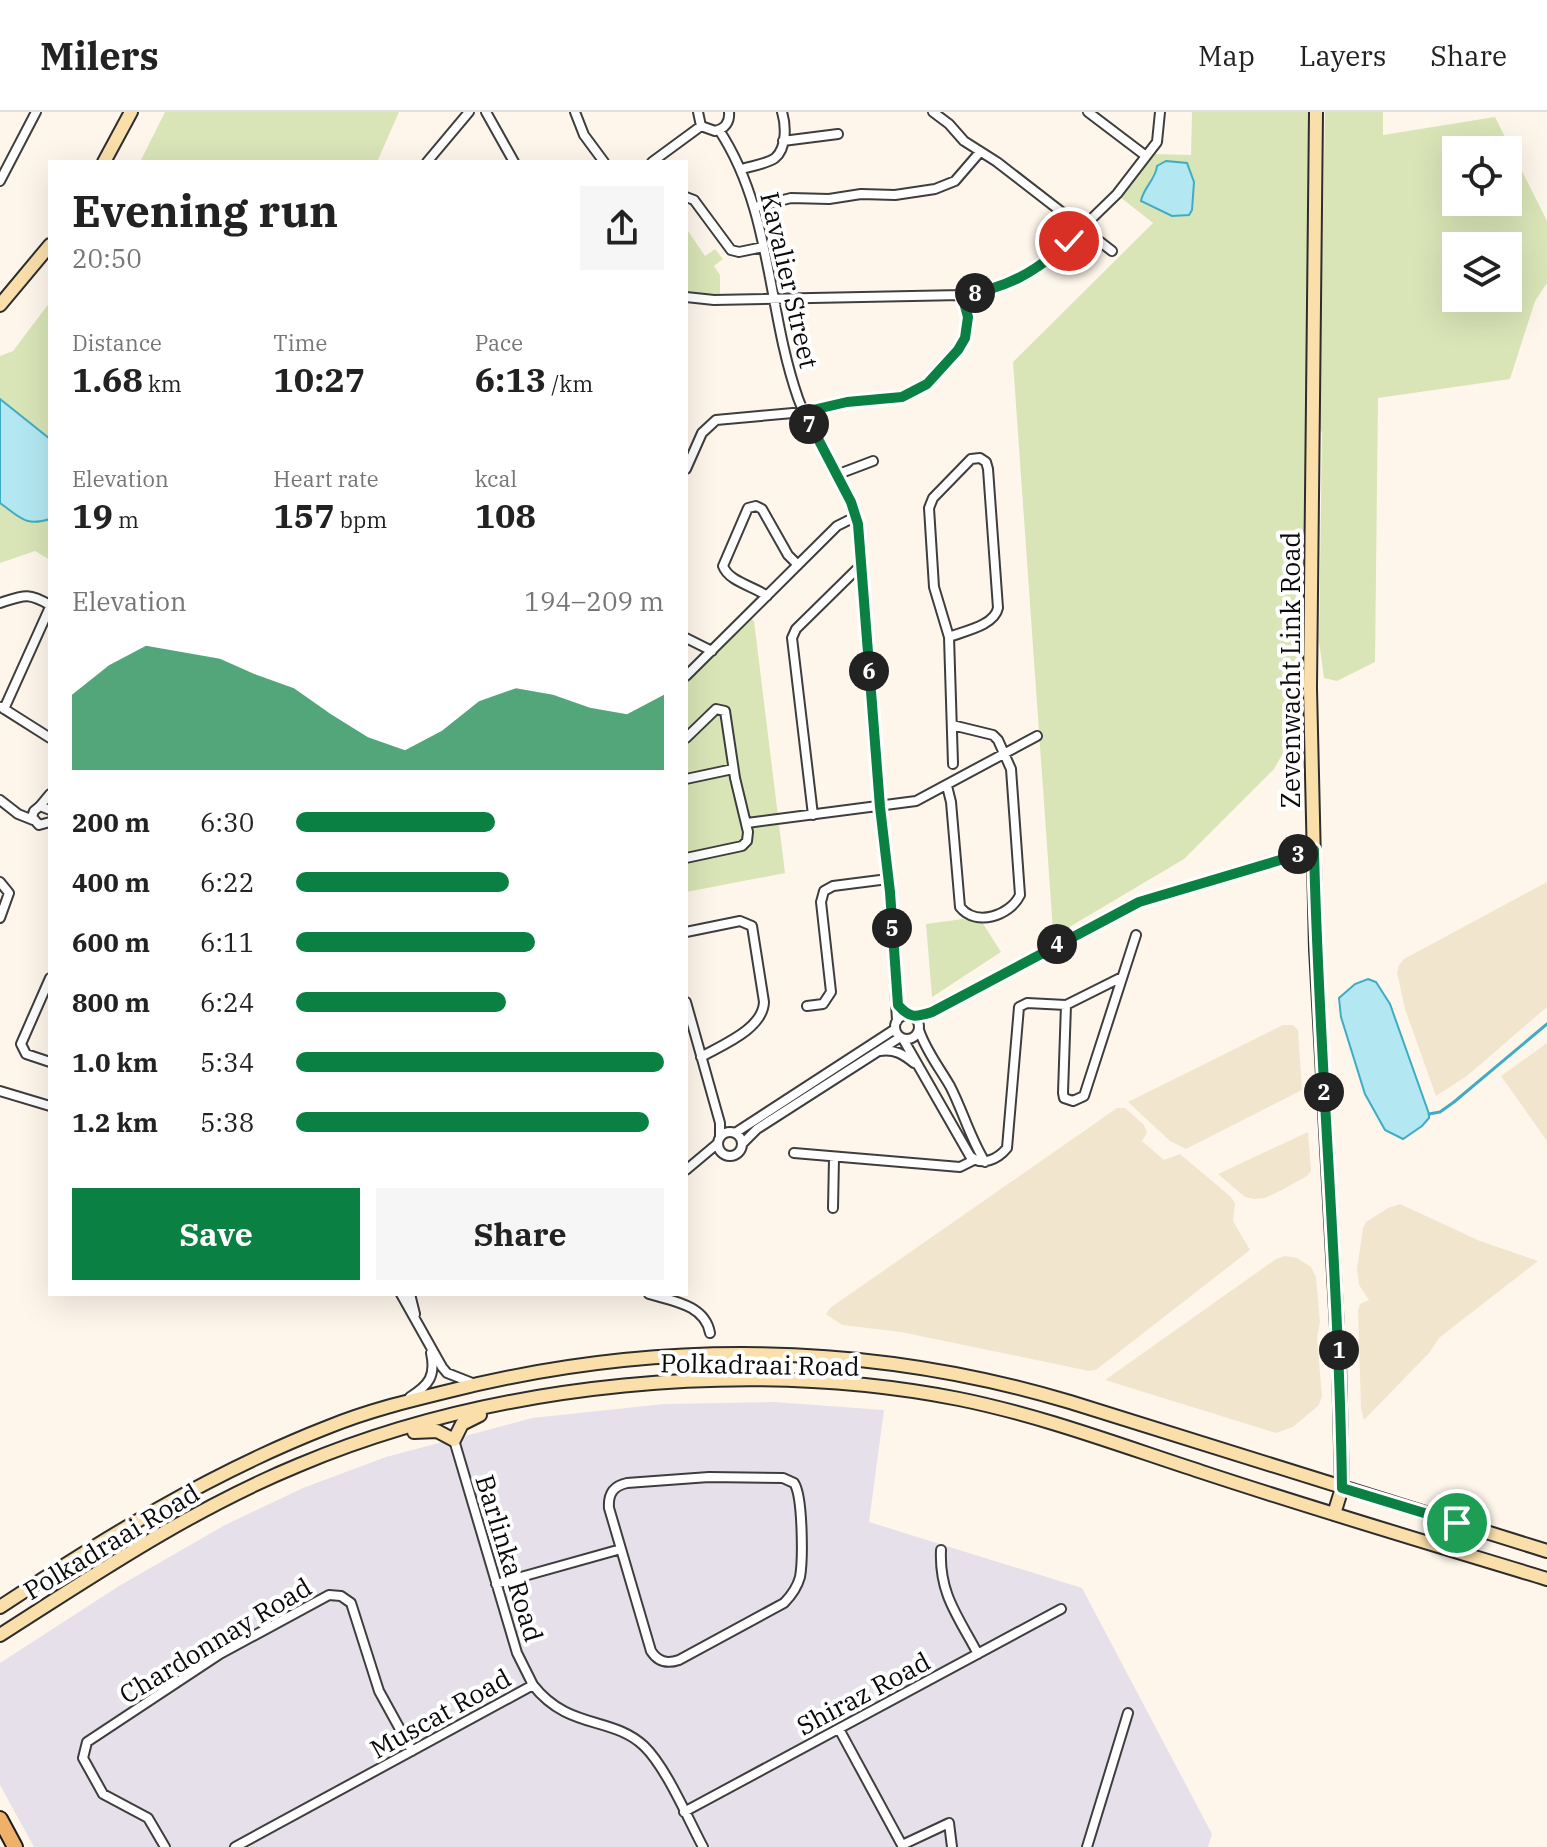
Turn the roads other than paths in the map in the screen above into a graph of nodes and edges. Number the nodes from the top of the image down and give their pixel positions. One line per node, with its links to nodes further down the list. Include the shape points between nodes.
1 (36, 112): 25 (street)
2 (131, 112): 19 (main road)
3 (469, 112): 20 (street)
4 (486, 112): 21 (street)
5 (575, 112): 22 (street)
6 (698, 112): 13 (street)
7 (729, 112): 14 (street, via 729,121)
8 (782, 112): 16 (street)
9 (933, 112): 17 (street)
10 (1088, 112): 18 (street)
11 (1160, 112): 18 (street, via 1157,142)
12 (1316, 112): 69 (main road, Zevenwacht Link Road, via 1310,673)
13 (701, 126): 14 (street); 23 (street)
14 (719, 130): 24 (street, Kavalier Street)
15 (838, 134): 16 (street)
16 (783, 141): 24 (street, via 776,158)
17 (980, 152): 27 (street, via 955,181 935,189 791,198); 28 (street)
18 (1146, 156): 28 (street)
19 (105, 160)
20 (429, 160)
21 (513, 160)
22 (603, 160)
23 (655, 160)
24 (742, 169): 27 (street, Kavalier Street)
25 (0, 181)
26 (688, 198): 30 (street, via 731,250)
27 (755, 207): 30 (street, Kavalier Street)
28 (1082, 227): 31 (street); 32 (street, via 1047,262 1023,277)
29 (48, 247): 35 (main road)
30 (763, 247): 34 (street, Kavalier Street)
31 (1112, 251)
32 (962, 295): 34 (street); 36 (street, via 968,317 965,338 927,384 902,397)
33 (688, 297): 34 (street)
34 (772, 299): 36 (street, Kavalier Street)
35 (0, 305)
36 (804, 412): 37 (street, via 716,420); 39 (street, Kavalier Street)
37 (690, 448)
38 (873, 461): 39 (street)
39 (836, 475): 40 (street, Kavalier Street)
40 (857, 516): 41 (street, via 837,526); 42 (street, Kavalier Street)
41 (798, 565): 43 (street); 43 (street, via 762,509 748,508 723,566 729,576)
42 (862, 569): 63 (street, Kavalier Street); 66 (street, via 792,638)
43 (767, 596): 49 (street)
44 (0, 603): 45 (street, via 30,595)
45 (48, 605)
46 (48, 610): 51 (street)
47 (949, 637): 47 (street, via 998,612 988,469 980,458 971,459 929,508 934,587); 52 (street)
48 (688, 639): 49 (street)
49 (712, 651): 50 (street)
50 (688, 674)
51 (2, 708): 55 (street)
52 (952, 725): 56 (street, via 993,735); 57 (street)
53 (688, 736): 58 (street, via 721,708)
54 (1037, 736): 56 (street)
55 (48, 737)
56 (1004, 754): 60 (street); 60 (street, via 1011,769 1020,892 1015,904 994,917 968,914 959,904)
57 (953, 764)
58 (733, 769): 59 (street); 67 (street)
59 (688, 779)
60 (947, 786): 63 (street, via 916,801)
61 (48, 797): 65 (street)
62 (0, 800): 65 (street, via 15,810)
63 (880, 807): 66 (street); 71 (street, Kavalier Street)
64 (48, 810): 65 (street)
65 (36, 812): 68 (street, via 39,825)
66 (813, 815): 67 (street)
67 (747, 823): 70 (street, via 742,846)
68 (48, 824)
69 (1314, 850): 82 (street, via 1139,902); 115 (main road, Zevenwacht Link Road)
70 (688, 858)
71 (888, 879): 78 (street, Kavalier Street); 80 (street, via 833,886 822,895 831,992 823,1004)
72 (0, 882): 73 (street, via 9,898)
73 (0, 918)
74 (688, 932): 87 (street, via 740,921 752,926 764,1002 755,1024)
75 (1136, 935): 76 (street)
76 (1122, 977): 79 (street); 79 (street, via 1084,1096 1073,1101 1063,1093)
77 (47, 992): 88 (street, via 21,1044 26,1054)
78 (898, 1005): 83 (street); 85 (street, Kavalier Street)
79 (1066, 1005): 100 (street, via 1019,1007 1007,1148)
80 (807, 1006)
81 (688, 1009): 87 (street)
82 (932, 1012): 83 (street); 84 (street)
83 (911, 1016): 84 (street); 85 (street)
84 (920, 1028): 85 (street, via 913,1037); 100 (street, via 925,1048)
85 (898, 1031): 86 (street); 89 (street); 93 (street)
86 (876, 1052): 89 (street, via 893,1050); 95 (street)
87 (701, 1057): 92 (street)
88 (48, 1061)
89 (915, 1064): 99 (street)
90 (0, 1091): 91 (street)
91 (48, 1105)
92 (720, 1123): 93 (street); 94 (street)
93 (732, 1132): 94 (street); 95 (street)
94 (718, 1141): 97 (street); 101 (street)
95 (742, 1144): 97 (street, via 735,1155)
96 (794, 1153): 98 (street)
97 (724, 1155): 101 (street)
98 (834, 1158): 99 (street, via 960,1167); 103 (street)
99 (974, 1160): 100 (street)
100 (985, 1162)
101 (697, 1163): 102 (street)
102 (688, 1169)
103 (833, 1208)
104 (402, 1296): 107 (street)
105 (410, 1296): 107 (street)
106 (654, 1296): 108 (street, via 700,1313)
107 (416, 1318): 109 (street)
108 (710, 1333)
109 (429, 1346): 110 (street, via 447,1373); 112 (street, via 432,1378)
110 (475, 1384): 112 (main road, Polkadraai Road); 115 (main road, Polkadraai Road, via 583,1363 681,1354 798,1354 906,1365 1035,1392)
111 (538, 1397): 113 (main road, via 470,1418); 114 (main road, Polkadraai Road); 116 (main road, Polkadraai Road, via 614,1386 718,1381 919,1392 1068,1427)
112 (395, 1405): 122 (main road, Polkadraai Road, via 320,1430 198,1486)
113 (454, 1440): 114 (main road, via 442,1432 419,1430); 121 (street, Barlinka Road)
114 (348, 1447): 124 (main road, Polkadraai Road, via 199,1513)
115 (1342, 1488): 116 (main road, Zevenwacht Link Road); 119 (main road, Polkadraai Road)
116 (1334, 1514): 120 (main road, Polkadraai Road)
117 (621, 1549): 117 (street, via 608,1501 617,1485 709,1477 783,1478 799,1491 800,1576 794,1593 671,1663 651,1651); 121 (street)
118 (941, 1550): 125 (street, via 942,1584)
119 (1547, 1551)
120 (1547, 1579)
121 (496, 1584): 126 (street, Barlinka Road, via 521,1664)
122 (0, 1607)
123 (1061, 1609): 125 (street, Shiraz Road)
124 (0, 1635)
125 (978, 1654): 128 (street, Shiraz Road)
126 (533, 1685): 129 (street, Muscat Road); 130 (street, Muscat Road, via 569,1715 644,1747)
127 (1128, 1713): 138 (street)
128 (839, 1729): 130 (street, Shiraz Road); 132 (street)
129 (412, 1751): 134 (street, Chardonnay Road, via 379,1691 351,1603 329,1595 220,1654 87,1742 83,1758 103,1794 148,1818); 135 (street, Muscat Road)
130 (684, 1812): 136 (street, Muscat Road)
131 (0, 1819): 133 (main road)
132 (902, 1846): 137 (street, via 949,1823)
133 (15, 1847)
134 (165, 1847)
135 (235, 1847)
136 (703, 1847)
137 (952, 1847)
138 (1087, 1847)

